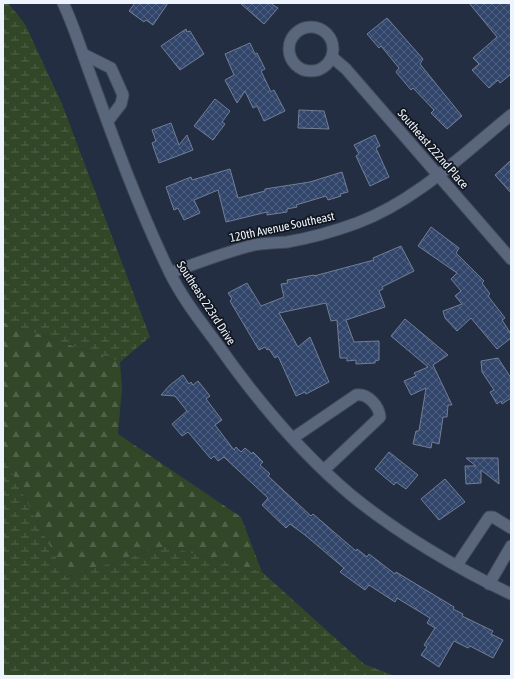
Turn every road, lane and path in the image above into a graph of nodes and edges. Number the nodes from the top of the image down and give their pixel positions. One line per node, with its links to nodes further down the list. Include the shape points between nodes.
1 (62, 3): 2 (street, Southeast 223rd Drive, via 71,19)
2 (83, 54): 5 (street, Southeast 223rd Drive); 5 (street, via 111,68 123,95)
3 (332, 57): 3 (street, via 332,40 319,28 302,29 290,41 288,50 291,59 303,70 321,70 328,65); 6 (street, Southeast 222nd Place, via 346,68)
4 (511, 114): 6 (street, 120th Avenue Southeast)
5 (108, 121): 8 (street, Southeast 223rd Drive, via 136,195)
6 (438, 175): 7 (street, Southeast 222nd Place); 8 (street, 120th Avenue Southeast, via 405,199 358,222 319,235 228,252)
7 (511, 259)
8 (170, 273): 9 (street, Southeast 223rd Drive, via 196,316 228,360)
9 (293, 438): 10 (street, Southeast 223rd Drive); 10 (street, via 356,395 367,397 379,409 380,417)
10 (324, 470): 13 (street, Southeast 223rd Drive, via 352,495 400,530)
11 (511, 528): 13 (street, via 489,517)
12 (511, 546): 14 (street)
13 (457, 565): 14 (street, Southeast 223rd Drive)
14 (489, 584): 15 (street, Southeast 223rd Drive)
15 (511, 594)

